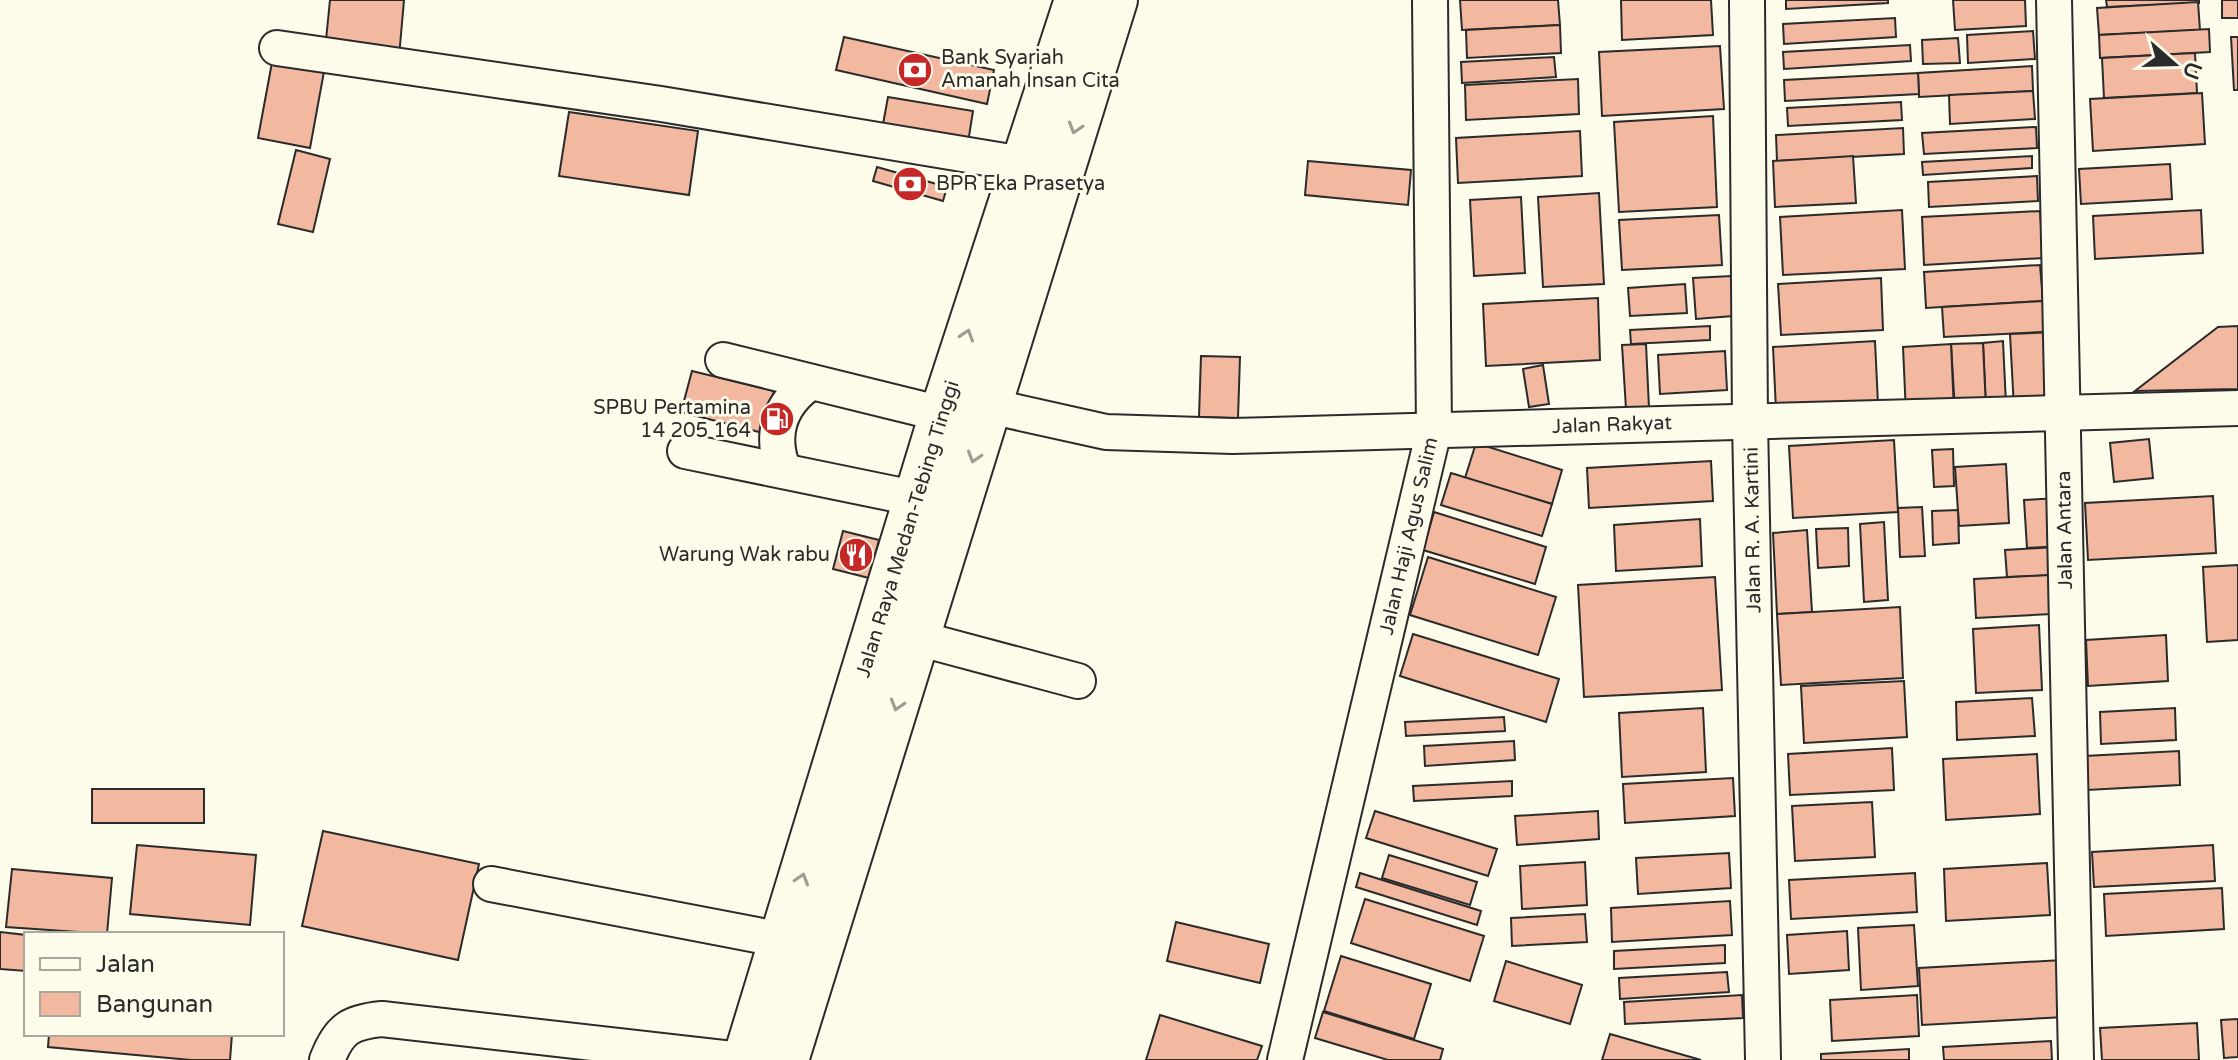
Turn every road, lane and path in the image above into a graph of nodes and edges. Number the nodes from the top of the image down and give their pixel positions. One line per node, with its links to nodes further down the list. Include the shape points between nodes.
1 (1077, 0): 7 (highway, Jalan Raya Medan-Tebing Tinggi)
2 (1115, 0): 10 (highway, Jalan Raya Medan-Tebing Tinggi, one-way to 10)
3 (1430, 0): 15 (street, Jalan Haji Agus Salim)
4 (1747, 0): 14 (street, Jalan R. A. Kartini)
5 (2054, 0): 12 (street, Jalan Antara)
6 (277, 48): 7 (street)
7 (1022, 164): 13 (highway, Jalan Raya Medan-Tebing Tinggi, one-way to 7)
8 (723, 360): 9 (street)
9 (811, 382): 13 (street); 17 (street, via 784,408 775,435)
10 (989, 406): 15 (street, Jalan Rakyat, via 1067,425 1154,435); 19 (highway, Jalan Raya Medan-Tebing Tinggi, one-way to 19)
11 (2238, 408): 12 (street, Jalan Rakyat)
12 (2062, 413): 14 (street, Jalan Rakyat); 31 (street, Jalan Antara)
13 (942, 414): 18 (highway, Jalan Raya Medan-Tebing Tinggi)
14 (1750, 422): 15 (street, Jalan Rakyat); 30 (street, Jalan R. A. Kartini)
15 (1434, 430): 29 (street, Jalan Haji Agus Salim)
16 (685, 451): 17 (street)
17 (784, 471): 18 (street)
18 (916, 498): 19 (street); 23 (highway, Jalan Raya Medan-Tebing Tinggi, one-way to 18)
19 (958, 508): 20 (highway, Jalan Raya Medan-Tebing Tinggi)
20 (917, 638): 21 (street); 24 (highway, Jalan Raya Medan-Tebing Tinggi, one-way to 24)
21 (1078, 681)
22 (491, 884): 23 (street)
23 (783, 940): 24 (highway, Jalan Raya Medan-Tebing Tinggi)
24 (786, 998): 27 (highway, Jalan Raya Medan-Tebing Tinggi); 28 (highway, Jalan Raya Medan-Tebing Tinggi)
25 (620, 1054): 26 (street, via 382,1019 355,1022 345,1029); 27 (street)
26 (327, 1060)
27 (743, 1060)
28 (786, 1060)
29 (1285, 1060)
30 (1763, 1060)
31 (2076, 1060)

